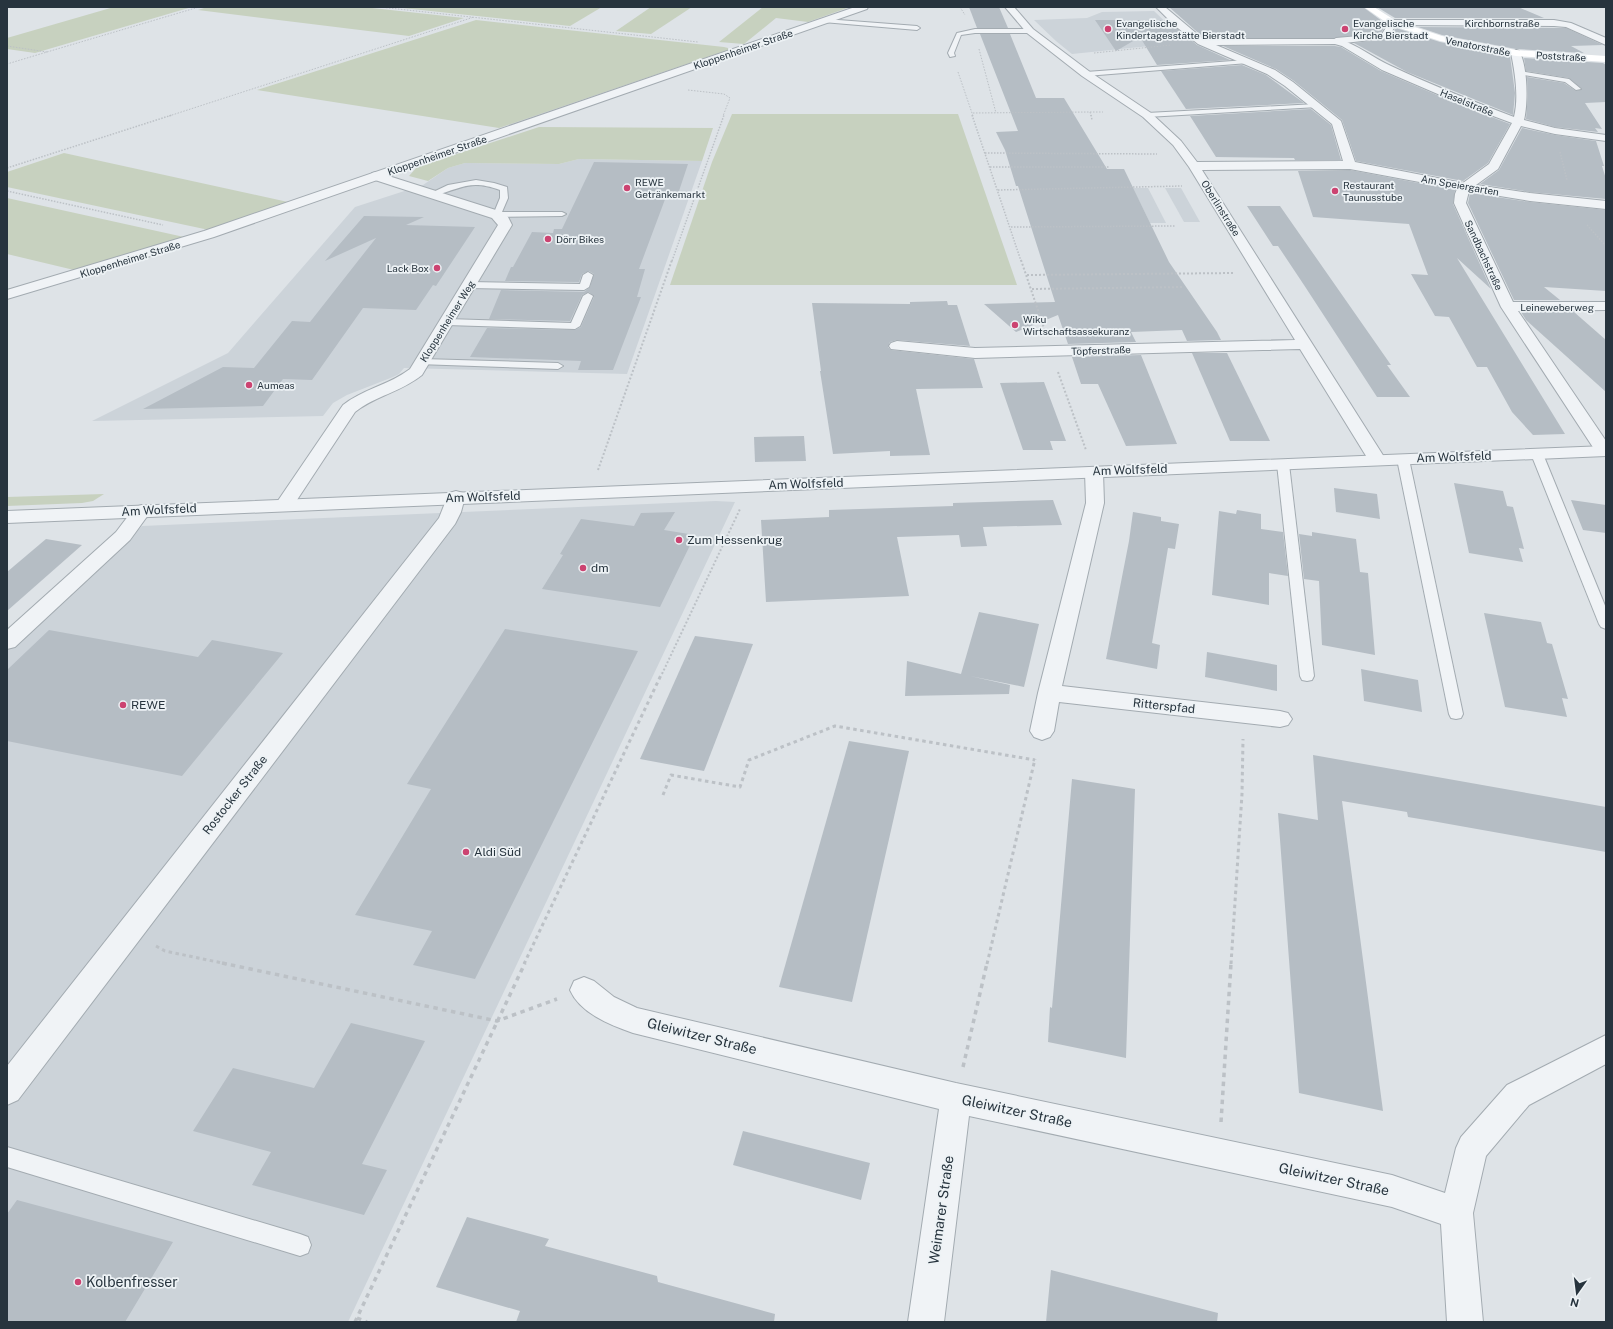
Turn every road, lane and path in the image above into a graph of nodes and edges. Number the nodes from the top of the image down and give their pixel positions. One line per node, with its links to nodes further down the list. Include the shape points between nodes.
1 (199, 7): 17 (path)
2 (380, 7): 7 (path)
3 (864, 7): 8 (street, Kloppenheimer Straße)
4 (1009, 7): 11 (street, Oberlinstraße)
5 (1160, 7): 14 (street)
6 (1368, 7): 9 (main road, Venatorstraße)
7 (474, 17): 13 (path); 42 (path)
8 (824, 21): 10 (lane); 43 (street, Kloppenheimer Straße)
9 (1393, 23): 12 (street, via 1385,36); 15 (street, Kirchbornstraße, via 1554,23 1568,25); 18 (main road, Venatorstraße, via 1440,38)
10 (917, 28)
11 (1030, 31): 19 (lane, via 975,31 959,34); 20 (street, Oberlinstraße)
12 (1336, 41): 14 (street); 34 (street, Haselstraße, via 1386,68)
13 (700, 42)
14 (1201, 42): 20 (path); 22 (street)
15 (1606, 42)
16 (7, 46): 17 (path)
17 (47, 52): 23 (path)
18 (1516, 53): 21 (main road, Poststraße); 25 (street)
19 (952, 56): 30 (path)
20 (1061, 56): 26 (street, Oberlinstraße)
21 (1606, 59)
22 (1246, 62): 26 (lane); 29 (street, via 1271,72)
23 (7, 64)
24 (983, 65): 31 (path)
25 (1520, 73): 27 (lane, via 1567,80); 34 (street, via 1522,110)
26 (1086, 74): 32 (street, Oberlinstraße)
27 (1578, 89)
28 (686, 90): 79 (path, via 724,94 730,98)
29 (1316, 106): 32 (lane); 39 (street, via 1337,123)
30 (972, 113): 31 (path); 37 (path)
31 (996, 113): 33 (path, via 1090,112)
32 (1147, 115): 38 (street, Oberlinstraße, via 1177,143)
33 (1092, 120)
34 (1518, 122): 35 (street, Haselstraße); 45 (street, via 1494,166)
35 (1555, 131): 36 (street, Haselstraße); 49 (path)
36 (1606, 138)
37 (985, 153): 38 (path); 40 (path)
38 (1190, 160): 39 (street, Am Speiergarten); 44 (street, Oberlinstraße)
39 (1350, 165): 45 (street, Am Speiergarten)
40 (990, 167): 41 (path); 46 (path)
41 (1110, 167)
42 (7, 168)
43 (376, 176): 48 (street); 55 (street, Kloppenheimer Straße)
44 (1206, 185): 46 (path); 56 (street, Oberlinstraße)
45 (1465, 187): 49 (street, Am Speiergarten); 65 (street, Sandbachstraße, via 1460,203)
46 (998, 190): 54 (path)
47 (7, 191): 55 (path)
48 (433, 194): 52 (street); 52 (lane, via 469,182 490,183 504,189 504,198)
49 (1573, 202): 50 (street, Am Speiergarten)
50 (1606, 205)
51 (562, 214): 52 (lane)
52 (497, 215): 59 (street, Kloppenheimer Weg, via 505,225)
53 (1175, 226): 54 (path)
54 (1011, 227): 58 (path)
55 (208, 234): 62 (street, Kloppenheimer Straße)
56 (1261, 273): 58 (path); 67 (street, Oberlinstraße)
57 (588, 275): 59 (lane, via 584,287)
58 (1027, 275): 61 (path)
59 (469, 285): 66 (street, Kloppenheimer Weg)
60 (1184, 287): 61 (path)
61 (1032, 289): 69 (path)
62 (7, 295)
63 (588, 296): 66 (lane, via 575,326)
64 (1606, 306): 65 (street, Leineweberweg)
65 (1508, 307): 72 (street, Sandbachstraße)
66 (447, 322): 70 (street, Kloppenheimer Weg)
67 (1304, 344): 69 (street, Töpferstraße); 75 (street, Oberlinstraße)
68 (897, 346): 69 (street, Töpferstraße, via 975,353)
69 (1051, 351): 77 (path)
70 (422, 362): 71 (lane); 81 (street, Kloppenheimer Weg, via 409,379 356,402 349,409)
71 (558, 366)
72 (1605, 451): 73 (street, Am Wolfsfeld)
73 (1537, 454): 74 (street, Am Wolfsfeld); 84 (lane)
74 (1403, 459): 75 (street, Am Wolfsfeld); 88 (lane)
75 (1376, 460): 76 (street, Am Wolfsfeld)
76 (1283, 464): 77 (street, Am Wolfsfeld); 86 (lane)
77 (1094, 472): 78 (street, Am Wolfsfeld); 87 (street, via 1095,503)
78 (747, 486): 79 (street, Am Wolfsfeld); 96 (path, via 742,507)
79 (590, 492): 80 (street, Am Wolfsfeld)
80 (456, 497): 81 (street, Am Wolfsfeld); 94 (street, Rostocker Straße, via 448,520)
81 (284, 505): 82 (street, Am Wolfsfeld)
82 (142, 511): 83 (street, Am Wolfsfeld); 85 (street, via 123,536)
83 (7, 516)
84 (1606, 624)
85 (7, 642)
86 (1307, 676)
87 (1049, 693): 89 (street, Ritterspfad); 91 (street)
88 (1456, 714)
89 (1244, 715): 90 (street, Ritterspfad); 100 (path)
90 (1280, 719)
91 (1042, 731): 92 (path)
92 (1035, 760): 93 (path, via 835,726 749,760 740,788 671,775); 99 (path)
93 (663, 795)
94 (131, 930): 96 (path, via 165,951); 98 (street, Rostocker Straße)
95 (584, 990): 96 (path); 99 (street, Gleiwitzer Straße, via 604,1006 633,1020)
96 (497, 1021): 104 (path)
97 (1606, 1049): 102 (street, via 1518,1095 1472,1148)
98 (7, 1090)
99 (956, 1098): 100 (street, Gleiwitzer Straße); 106 (street, Weimarer Straße)
100 (1219, 1154): 102 (street, Gleiwitzer Straße, via 1392,1192)
101 (7, 1157): 103 (lane)
102 (1458, 1213): 107 (street)
103 (300, 1245)
104 (356, 1320): 105 (path)
105 (367, 1322)
106 (926, 1322)
107 (1465, 1322)

